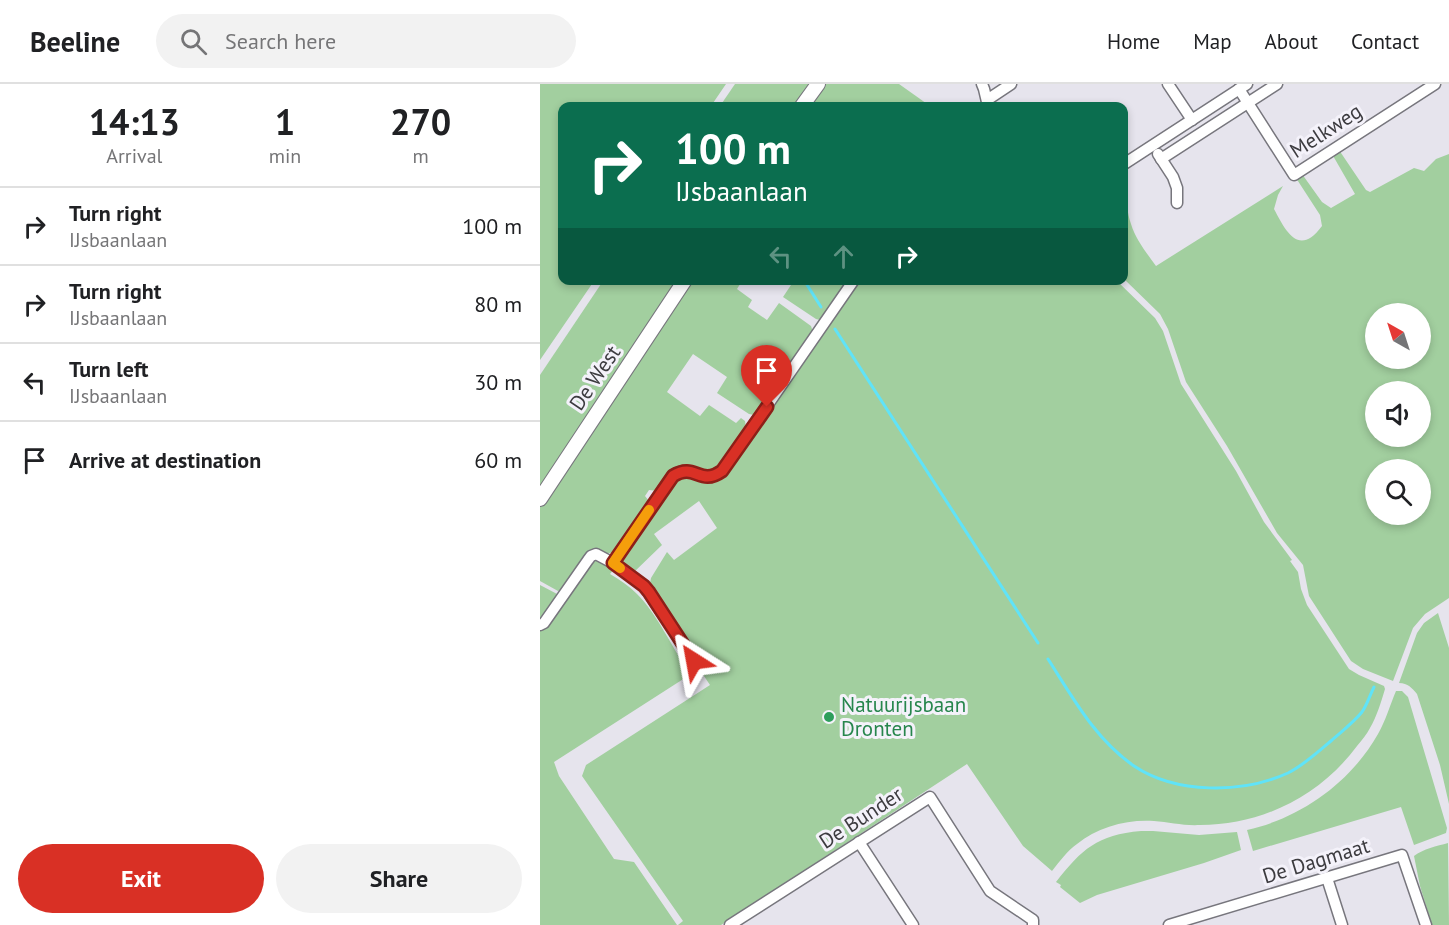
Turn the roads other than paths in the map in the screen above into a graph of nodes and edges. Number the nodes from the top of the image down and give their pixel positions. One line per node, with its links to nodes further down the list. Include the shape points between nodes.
1 (818, 84): 8 (main road)
2 (982, 84): 9 (street)
3 (1011, 84): 10 (street)
4 (1168, 84): 12 (street)
5 (1276, 84): 11 (street)
6 (1435, 84): 11 (street, Melkweg, via 1294,175)
7 (1243, 87): 11 (street, Melkweg); 12 (street)
8 (805, 102)
9 (987, 102)
10 (988, 102)
11 (1248, 103): 14 (street)
12 (1192, 120): 13 (street)
13 (1152, 146): 14 (street); 15 (street)
14 (1161, 159): 16 (street, via 1177,188)
15 (1128, 161)
16 (1177, 203)
17 (682, 285): 19 (main road, De West)
18 (851, 285): 20 (street, via 722,471 706,478 690,471 673,476)
19 (540, 499)
20 (613, 563): 21 (street, via 600,555 591,556); 22 (street, via 649,592)
21 (540, 625)
22 (694, 661)
23 (859, 842): 25 (street, De Bunder); 26 (street); 27 (street, De Bunder, via 930,797 990,891 1033,920)
24 (1327, 878): 28 (street, De Dagmaat); 29 (street); 30 (street, De Dagmaat, via 1402,855)
25 (730, 925)
26 (913, 925)
27 (1033, 925)
28 (1170, 925)
29 (1342, 925)
30 (1426, 925)

